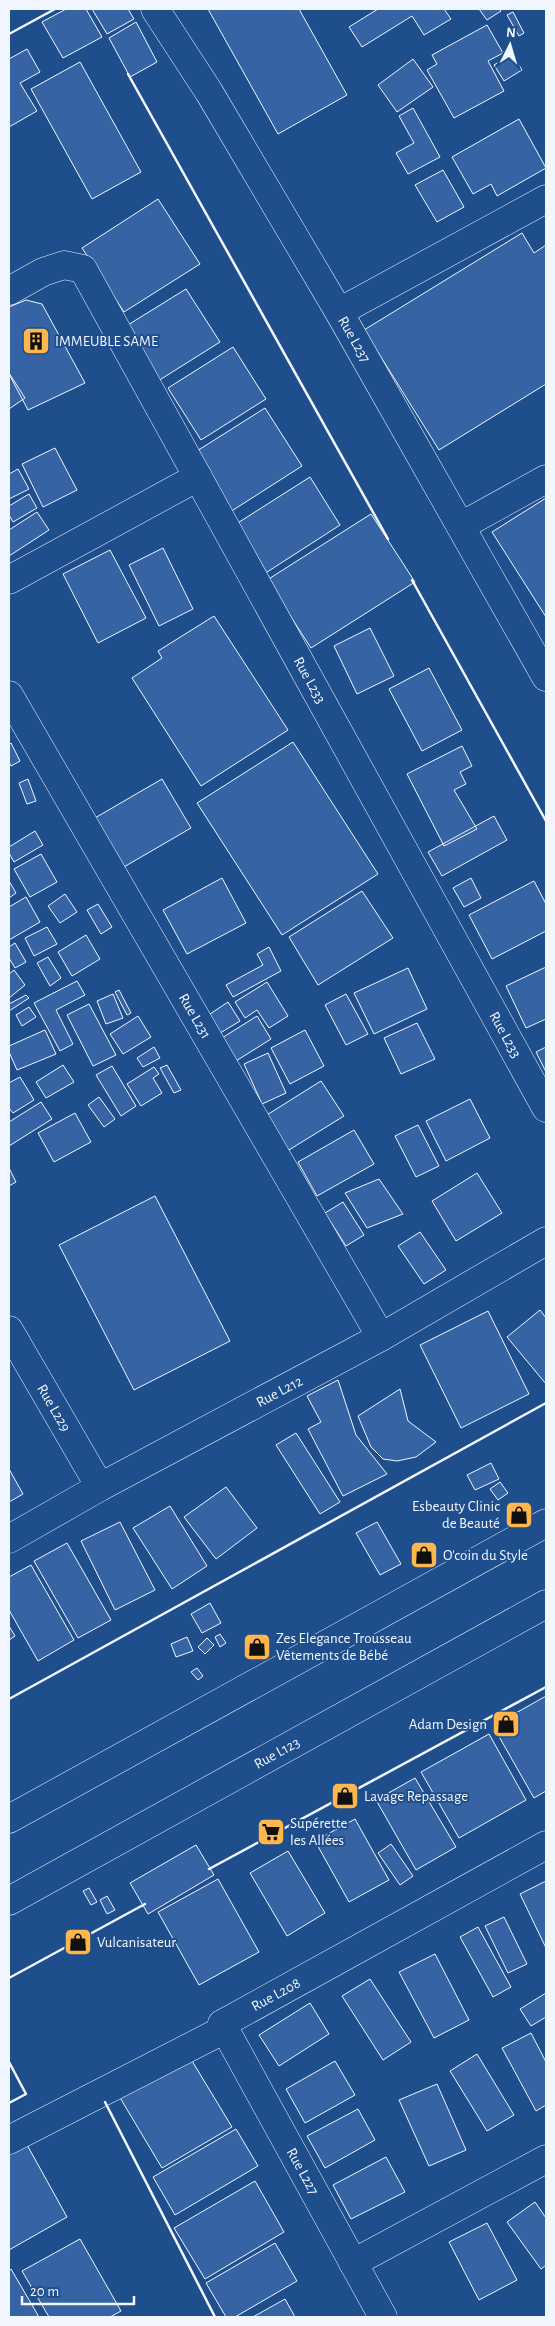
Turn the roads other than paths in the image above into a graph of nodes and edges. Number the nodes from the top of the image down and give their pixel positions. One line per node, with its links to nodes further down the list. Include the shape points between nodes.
1 (155, 9): 4 (street, Rue L237, via 209,92)
2 (546, 199): 4 (street)
3 (9, 291): 5 (street, Rue L233, via 43,272 64,265 83,269)
4 (339, 312): 7 (street, Rue L237)
5 (198, 477): 8 (street); 11 (street, Rue L233)
6 (546, 479): 7 (street)
7 (461, 526): 9 (street, Rue L237)
8 (9, 580)
9 (543, 661)
10 (9, 695): 14 (street, Rue L231)
11 (546, 1108)
12 (546, 1241): 14 (street, Rue L212)
13 (9, 1330): 15 (street, Rue L229)
14 (381, 1337): 15 (street, Rue L212)
15 (100, 1487): 17 (street, Rue L212)
16 (546, 1523): 19 (street)
17 (9, 1539)
18 (546, 1604): 21 (street, Rue L123)
19 (9, 1819)
20 (546, 1845): 22 (street, Rue L208)
21 (9, 1902)
22 (222, 2024): 23 (street, Rue L208, via 225,2029); 25 (street, Rue L227)
23 (9, 2140)
24 (546, 2159): 25 (street)
25 (353, 2263): 26 (street, Rue L227)
26 (383, 2317)

